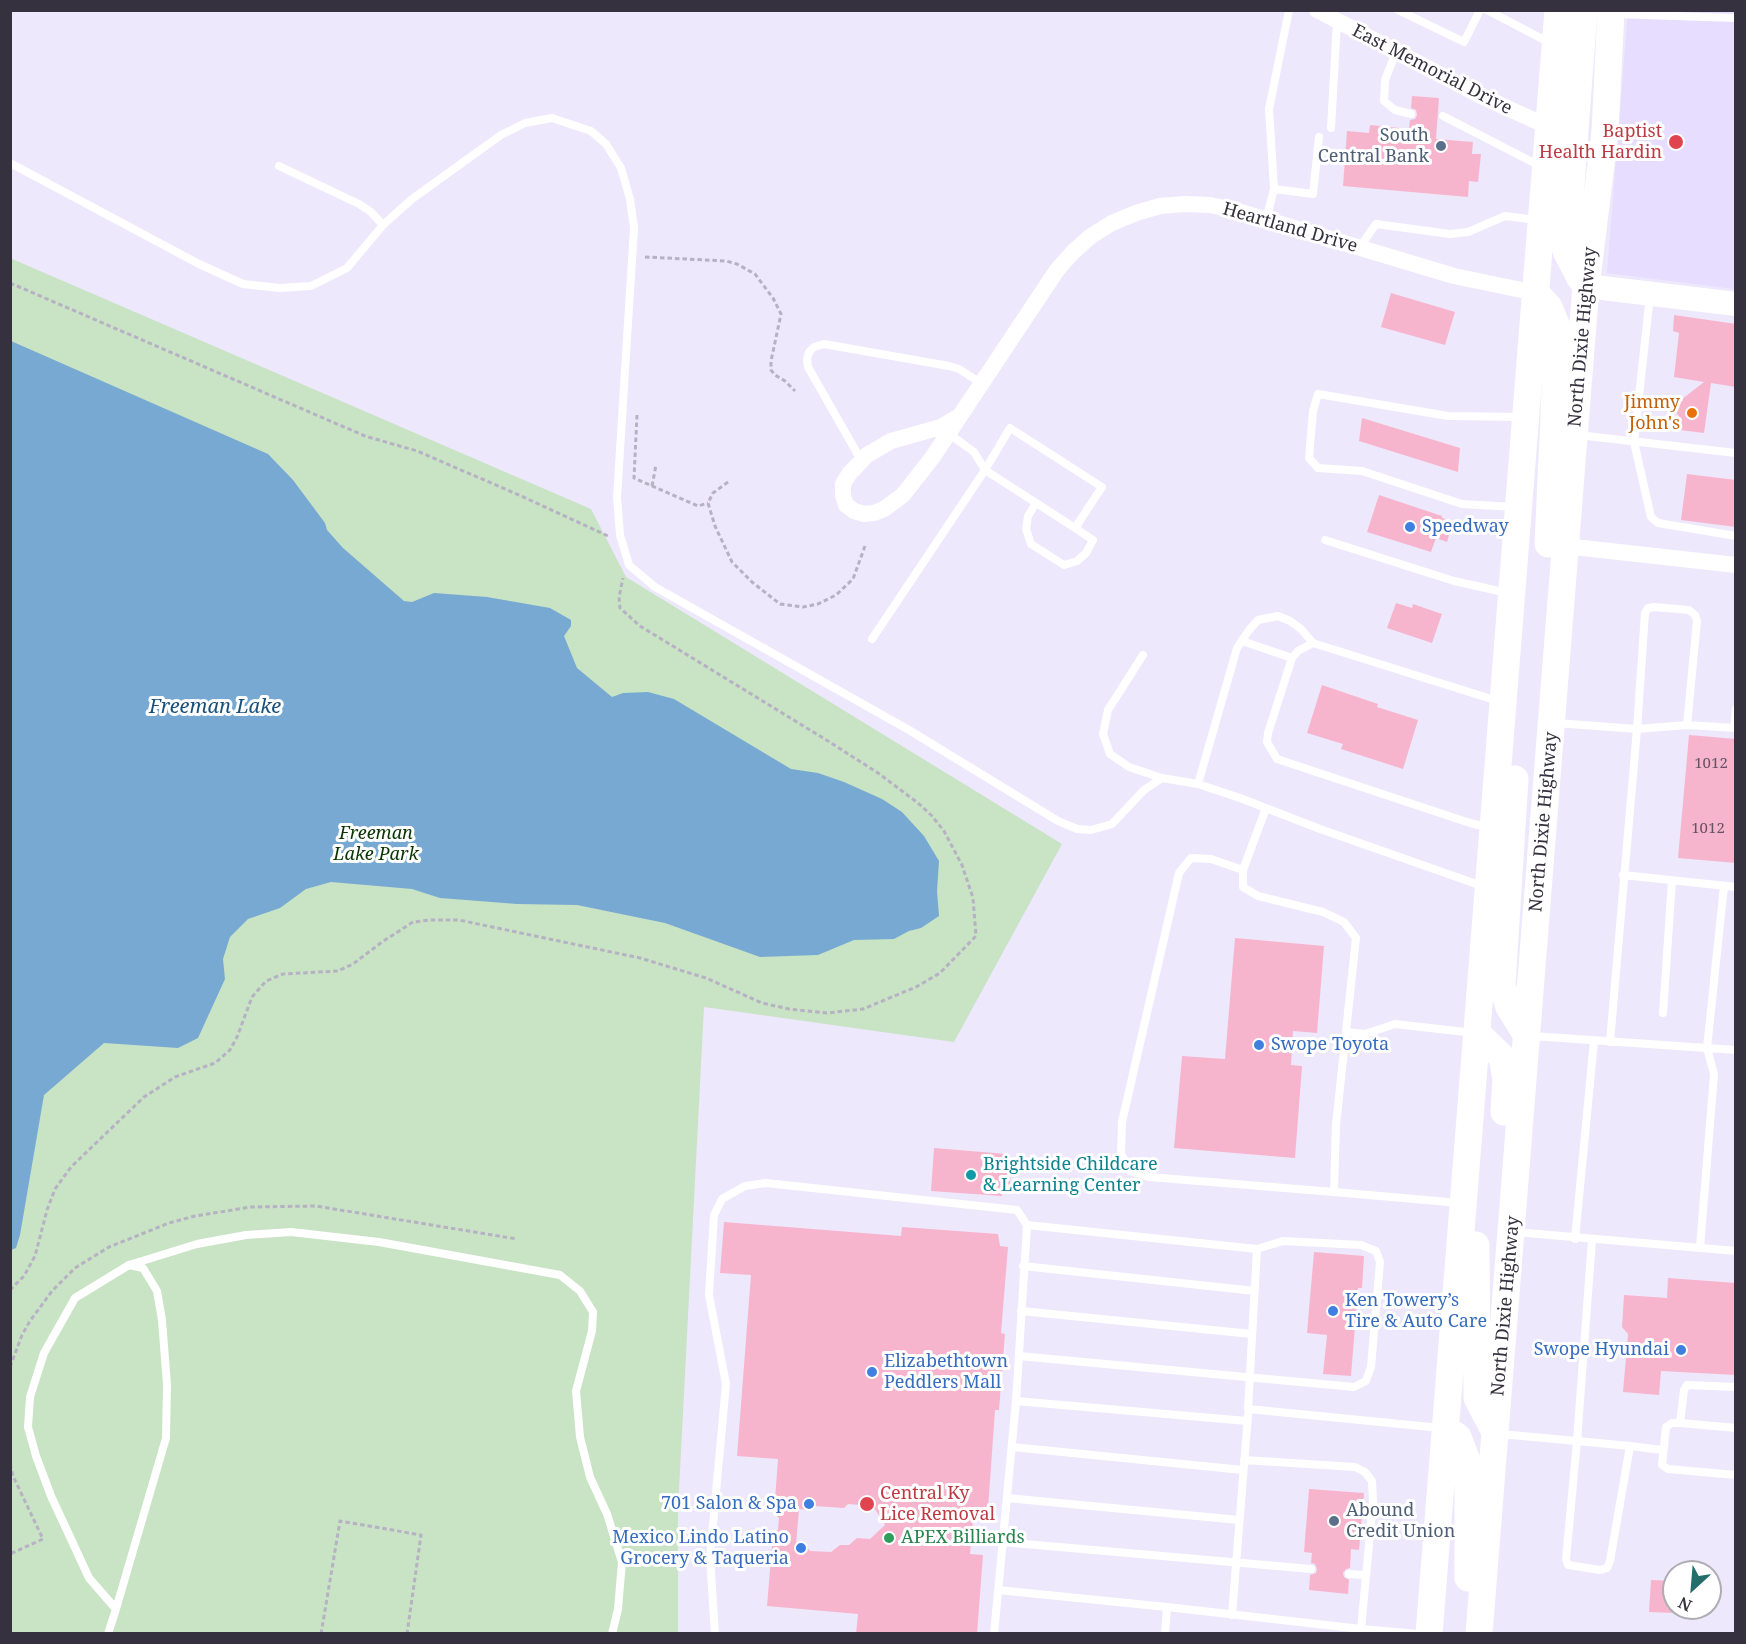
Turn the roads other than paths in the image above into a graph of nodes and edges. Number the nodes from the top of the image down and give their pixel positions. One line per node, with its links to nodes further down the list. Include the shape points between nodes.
1 (1289, 10): 22 (lane, via 1269,109)
2 (1317, 10): 11 (street, East Memorial Drive)
3 (1398, 10): 4 (lane, via 1464,42)
4 (1480, 10)
5 (1487, 10): 12 (lane)
6 (1558, 10): 12 (main road)
7 (1584, 10): 27 (main road, via 1566,251)
8 (1611, 12): 9 (lane); 27 (main road, North Dixie Highway, via 1605,132)
9 (1688, 13): 10 (lane)
10 (1736, 18)
11 (1337, 21): 13 (street, East Memorial Drive); 17 (lane)
12 (1555, 45): 16 (main road)
13 (1396, 52): 14 (lane, via 1385,80 1384,101 1395,110); 16 (street, East Memorial Drive)
14 (1411, 114)
15 (1443, 116): 21 (lane)
16 (1549, 127): 21 (main road)
17 (1331, 128)
18 (1319, 137): 22 (lane, via 1313,194)
19 (10, 163): 25 (lane, via 243,284 311,286 347,268)
20 (279, 165): 25 (lane, via 359,204)
21 (1545, 168): 24 (main road)
22 (1274, 189): 23 (lane)
23 (1266, 220): 26 (street, Heartland Drive); 31 (street, Heartland Drive, via 1210,205 1185,204 1160,206 1112,223 1073,252 1057,270)
24 (1541, 220): 26 (lane, via 1504,216 1468,232 1450,234 1376,224); 28 (main road)
25 (383, 225): 59 (lane, via 461,162 525,123 552,118 591,131 606,144 621,168 634,228 617,496 620,536 629,565 655,586 1077,829 1112,824 1144,790)
26 (1359, 248): 28 (street, Heartland Drive, via 1454,276)
27 (1586, 286): 29 (street); 35 (main road, North Dixie Highway)
28 (1536, 293): 33 (main road); 61 (main road, via 1549,307 1558,329 1536,785)
29 (1650, 294): 30 (street); 36 (lane)
30 (1736, 304)
31 (981, 383): 32 (street, Heartland Drive); 38 (lane, via 949,366 824,344 814,347 809,352 808,367)
32 (958, 417): 34 (street, Heartland Drive); 38 (street, Heartland Drive, via 941,427 891,441)
33 (1525, 417): 41 (main road); 41 (lane, via 1448,417 1318,394 1309,458 1318,468 1362,471 1462,504)
34 (948, 433): 38 (street, Heartland Drive, via 913,484 893,503 874,513 854,511 846,505 843,495 843,484); 39 (lane, via 974,452)
35 (1575, 435): 36 (lane); 45 (main road, North Dixie Highway)
36 (1634, 442): 37 (lane); 43 (lane, via 1651,517 1658,524)
37 (1736, 453)
38 (861, 460)
39 (986, 470): 40 (lane); 42 (lane, via 1010,428 1102,487); 48 (lane)
40 (1036, 503): 42 (lane); 42 (lane, via 1026,529 1031,544 1064,565 1077,561 1093,540)
41 (1518, 507): 47 (main road)
42 (1075, 528)
43 (1736, 536)
44 (1325, 540): 47 (lane, via 1454,581)
45 (1565, 546): 46 (street); 55 (main road, North Dixie Highway)
46 (1736, 565)
47 (1512, 594): 54 (main road)
48 (872, 639)
49 (1242, 641): 50 (lane, via 1258,620 1278,616 1301,629); 52 (lane); 60 (lane)
50 (1313, 643): 52 (lane); 54 (lane)
51 (1143, 655): 59 (lane, via 1108,710 1103,734 1110,754 1128,767)
52 (1292, 658): 63 (lane, via 1268,733 1267,742 1278,759)
53 (1736, 709): 57 (lane)
54 (1503, 715): 63 (main road); 72 (main road, via 1517,755 1502,985 1509,1007)
55 (1552, 723): 58 (lane); 61 (main road, North Dixie Highway)
56 (1687, 725): 57 (lane); 58 (lane); 58 (lane, via 1697,621 1689,610 1654,607 1645,613)
57 (1735, 728)
58 (1637, 729): 65 (lane)
59 (1162, 778): 60 (lane)
60 (1198, 784): 62 (lane)
61 (1544, 805): 72 (main road, North Dixie Highway)
62 (1266, 808): 64 (lane); 69 (lane)
63 (1493, 828): 69 (main road)
64 (1243, 870): 71 (lane, via 1243,887 1257,896 1323,912 1344,922 1356,938); 78 (lane, via 1211,859 1191,858 1179,873 1122,1122 1121,1153 1130,1171 1149,1177)
65 (1623, 875): 66 (lane); 74 (lane)
66 (1672, 880): 67 (lane); 70 (lane)
67 (1724, 886): 68 (lane); 76 (lane)
68 (1736, 887)
69 (1488, 889): 75 (main road)
70 (1663, 1013)
71 (1346, 1032): 75 (lane, via 1365,1034 1395,1024); 78 (lane, via 1336,1125)
72 (1527, 1036): 73 (lane); 81 (main road, North Dixie Highway)
73 (1594, 1041): 74 (lane); 82 (lane)
74 (1610, 1042): 76 (lane)
75 (1476, 1043): 79 (main road); 90 (main road, via 1502,1057 1506,1080 1494,1265 1496,1279); 102 (main road, via 1489,1077 1476,1241 1477,1398)
76 (1707, 1048): 77 (lane); 84 (lane, via 1714,1074)
77 (1736, 1050)
78 (1334, 1192): 79 (lane)
79 (1463, 1203): 101 (main road)
80 (1027, 1225): 85 (lane); 88 (lane); 124 (lane, via 1017,1210 766,1183 745,1186 722,1199 714,1215 710,1295 726,1384 710,1557)
81 (1512, 1232): 82 (lane); 90 (main road, North Dixie Highway)
82 (1575, 1239): 83 (lane)
83 (1592, 1240): 84 (lane); 103 (lane)
84 (1700, 1248): 86 (lane)
85 (1257, 1249): 89 (lane); 94 (lane, via 1283,1241 1361,1245 1376,1251 1380,1262 1371,1367 1366,1381 1354,1387)
86 (1736, 1251)
87 (129, 1265): 119 (lane, via 143,1268 157,1291 167,1385 166,1438); 119 (lane, via 75,1298 44,1353 30,1397 28,1427 69,1538 89,1578); 123 (lane, via 198,1244 291,1232 359,1239 560,1275 580,1291 593,1312 592,1331 576,1391 580,1437 590,1477 622,1562)
88 (1023, 1266): 89 (lane); 91 (lane)
89 (1255, 1291): 92 (lane)
90 (1507, 1292): 102 (main road, North Dixie Highway)
91 (1021, 1311): 92 (lane); 93 (lane)
92 (1252, 1334): 94 (lane)
93 (1018, 1356): 94 (lane); 96 (lane)
94 (1250, 1378): 97 (lane)
95 (1736, 1387): 99 (lane, via 1687,1385)
96 (1016, 1401): 98 (lane); 105 (lane)
97 (1248, 1409): 98 (lane); 101 (lane)
98 (1247, 1421): 107 (lane)
99 (1680, 1423): 100 (lane); 106 (lane, via 1666,1427)
100 (1736, 1428)
101 (1446, 1429): 128 (main road); 129 (main road, via 1458,1437 1468,1463)
102 (1496, 1434): 103 (lane); 130 (main road, North Dixie Highway)
103 (1577, 1442): 104 (lane); 104 (lane, via 1566,1559 1573,1567 1600,1570 1607,1568 1610,1561)
104 (1630, 1446): 106 (lane)
105 (1012, 1447): 108 (lane); 110 (lane)
106 (1662, 1450): 109 (lane, via 1662,1465 1668,1469)
107 (1244, 1460): 108 (lane); 116 (lane, via 1355,1467 1365,1472 1372,1480 1373,1502)
108 (1243, 1470): 111 (lane)
109 (1736, 1475)
110 (1007, 1498): 111 (lane); 112 (lane)
111 (1239, 1520): 113 (lane)
112 (1002, 1542): 113 (lane); 117 (lane)
113 (1236, 1563): 114 (lane); 120 (lane)
114 (1311, 1569)
115 (1349, 1574): 116 (lane)
116 (1366, 1575): 121 (lane)
117 (998, 1590): 118 (lane); 125 (lane)
118 (1167, 1607): 120 (lane); 126 (lane)
119 (116, 1609): 122 (lane)
120 (1232, 1615): 121 (lane)
121 (1360, 1629): 127 (lane)
122 (108, 1634)
123 (612, 1634)
124 (715, 1634)
125 (994, 1634)
126 (1165, 1634)
127 (1419, 1634)
128 (1429, 1634)
129 (1465, 1634)
130 (1479, 1634)

